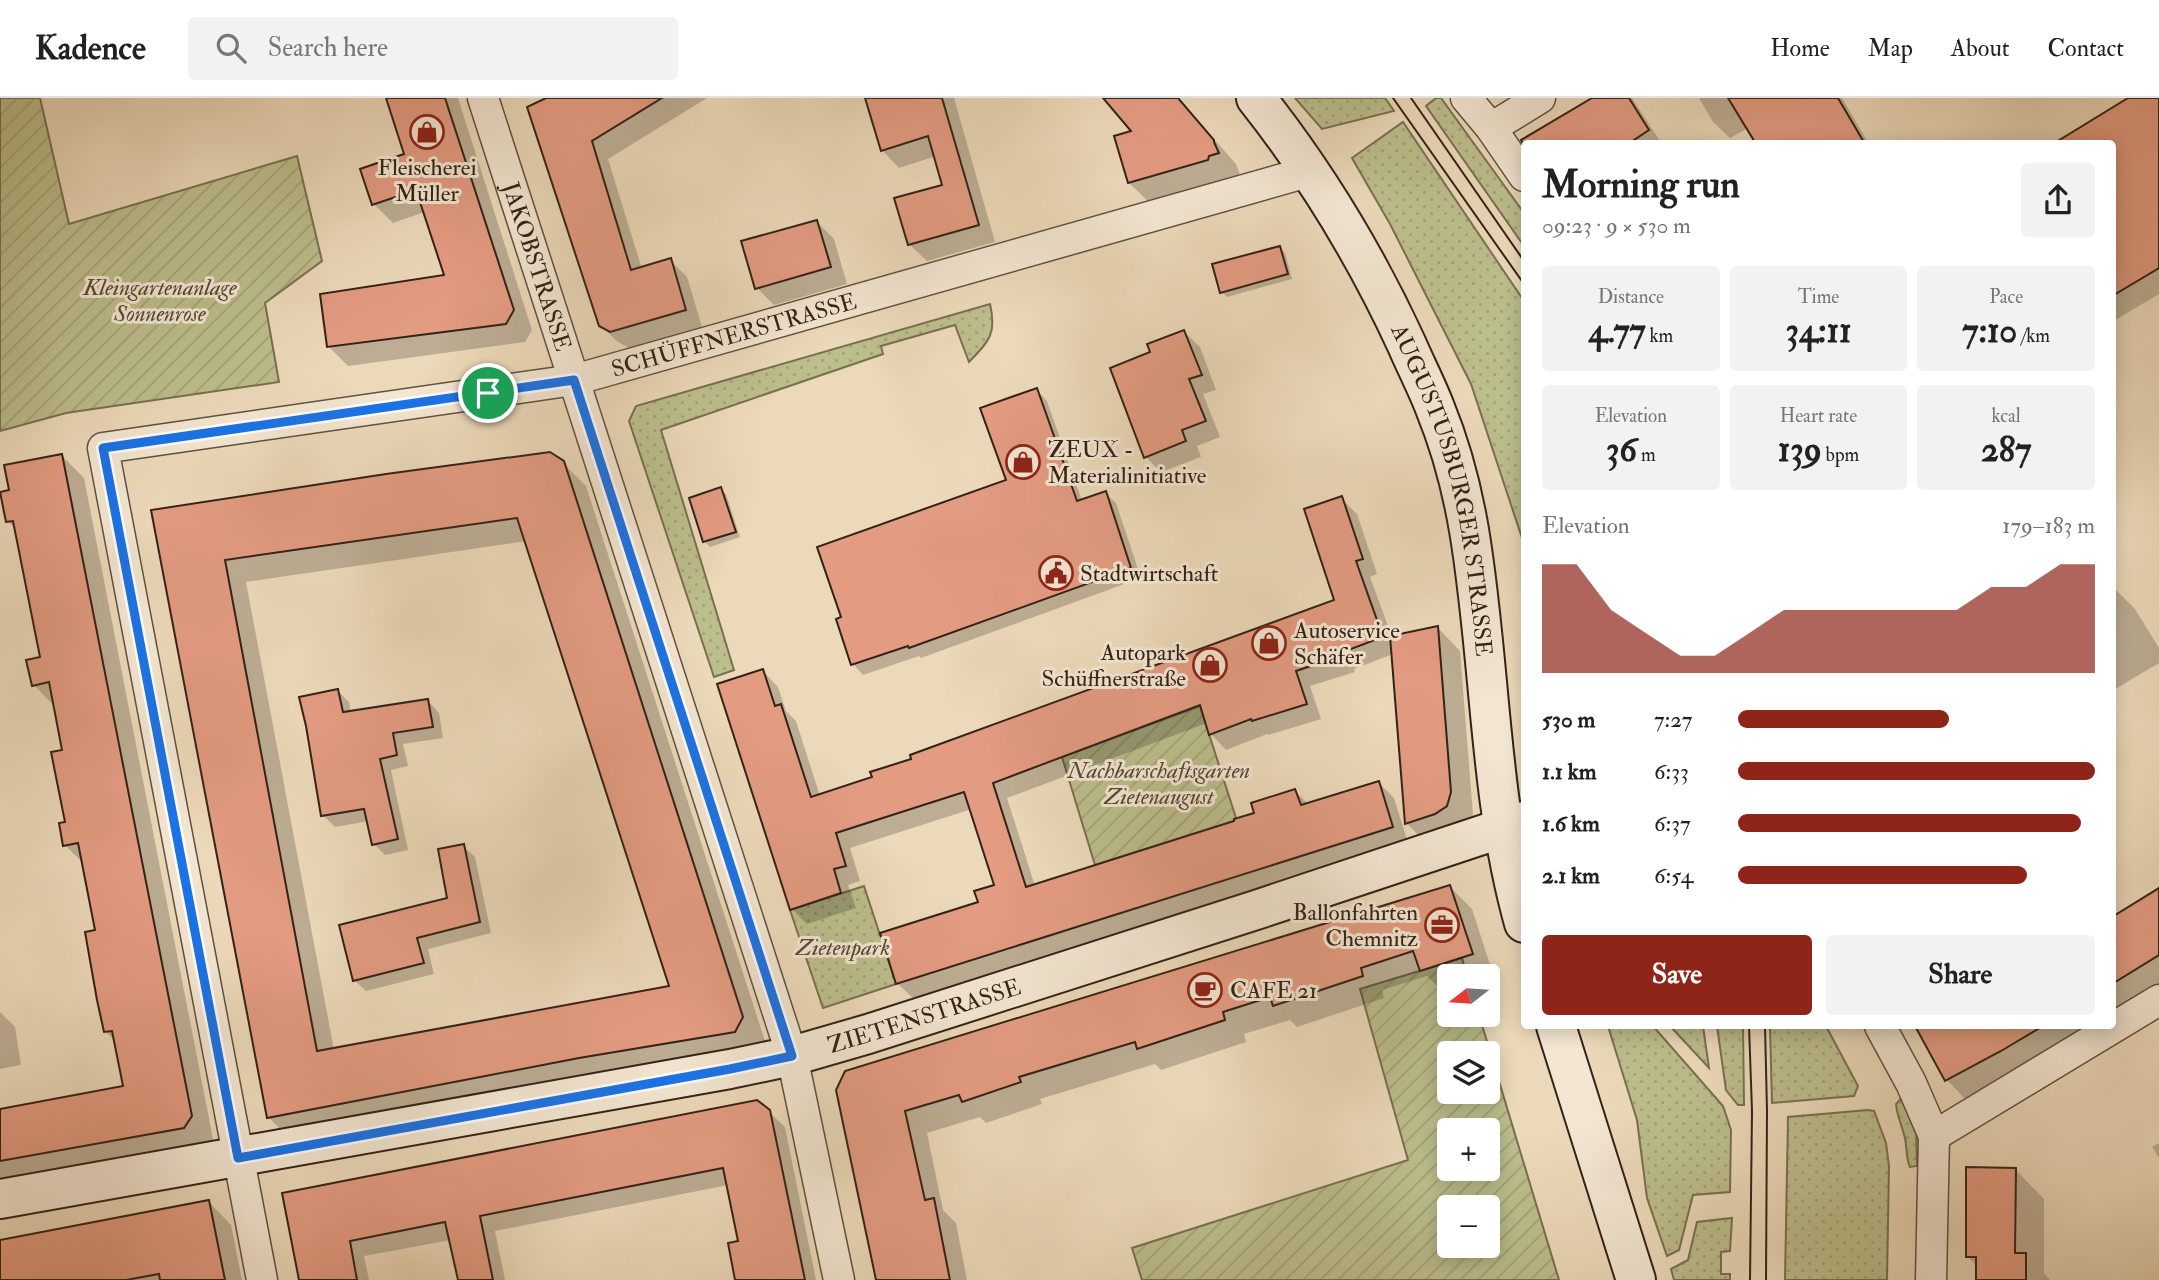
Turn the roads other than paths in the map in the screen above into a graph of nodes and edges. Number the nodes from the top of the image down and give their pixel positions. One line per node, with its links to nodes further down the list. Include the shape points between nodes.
1 (483, 98): 8 (street, JAKOBSTRASSE)
2 (1256, 98): 6 (street, AUGUSTUSBURGER STRASSE)
3 (1466, 98): 5 (street)
4 (1540, 98): 5 (street)
5 (1491, 128): 7 (street)
6 (1311, 171): 8 (street, SCHÜFFNERSTRASSE); 9 (street, AUGUSTUSBURGER STRASSE, via 1381,289 1436,410 1457,476)
7 (1521, 172)
8 (574, 380): 16 (street, JAKOBSTRASSE); 18 (street, SCHÜFFNERSTRASSE, via 103,448)
9 (1514, 825): 10 (street, AUGUSTUSBURGER STRASSE, via 1513,881); 16 (street, ZIETENSTRASSE)
10 (1521, 912)
11 (2159, 1000): 12 (street)
12 (2116, 1026)
13 (1557, 1029): 22 (street)
14 (1882, 1029): 17 (street)
15 (2111, 1029): 17 (street)
16 (792, 1056): 18 (street, ZIETENSTRASSE); 21 (street, JAKOBSTRASSE)
17 (1934, 1136): 23 (street)
18 (238, 1158): 19 (street, ZIETENSTRASSE); 20 (street)
19 (0, 1199)
20 (262, 1280)
21 (839, 1280)
22 (1636, 1280)
23 (1931, 1280)

